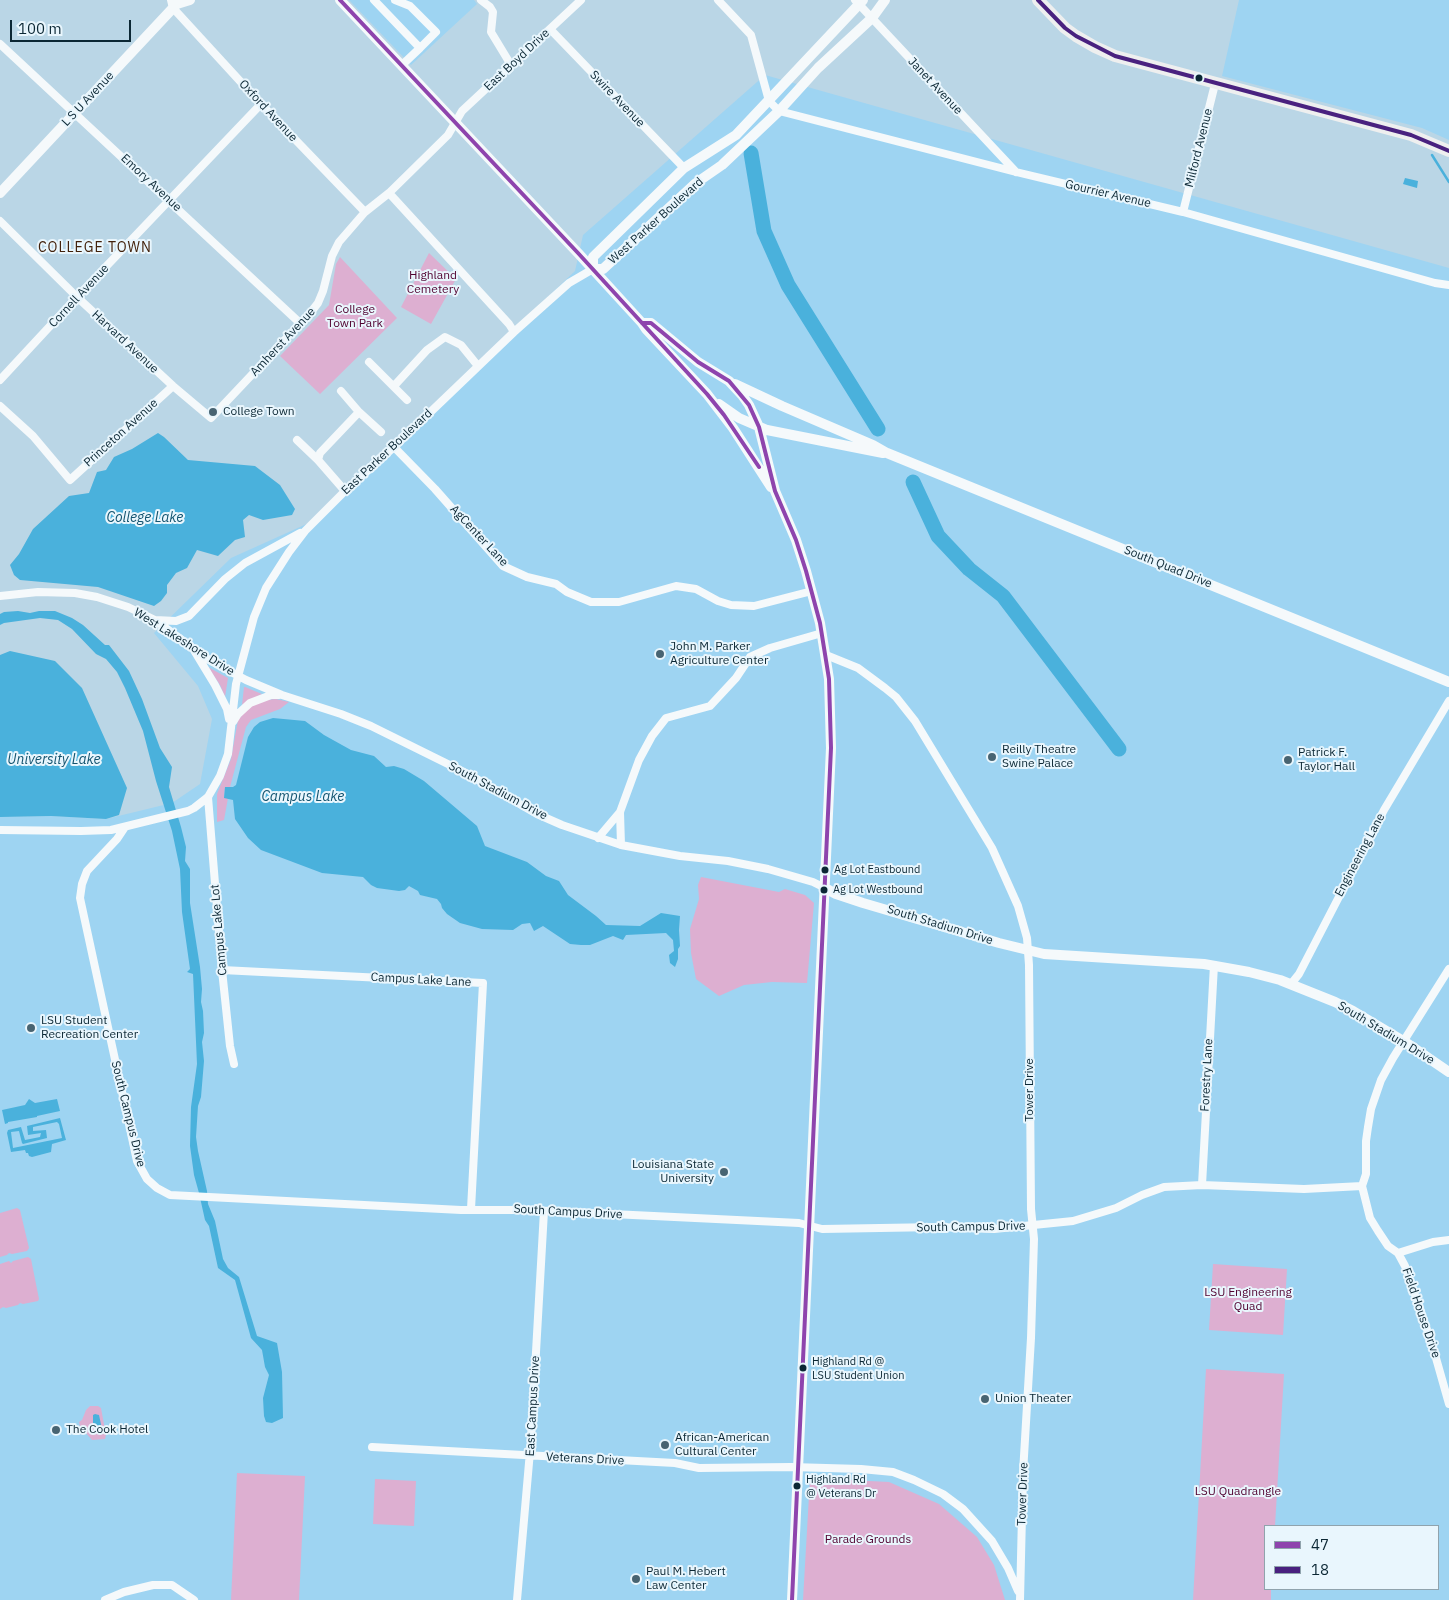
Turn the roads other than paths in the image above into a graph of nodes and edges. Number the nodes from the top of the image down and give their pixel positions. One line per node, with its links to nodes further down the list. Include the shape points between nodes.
1 (190, 0): 11 (street)
2 (340, 0): 17 (street)
3 (374, 0): 16 (street)
4 (395, 0): 16 (street, via 410,6 436,32)
5 (482, 0): 12 (street)
6 (581, 0): 14 (street, East Boyd Drive)
7 (718, 0): 20 (street, via 751,35)
8 (885, 0): 13 (street, West Parker Boulevard)
9 (1038, 0): 19 (main road, via 1071,32 1105,52)
10 (859, 1): 13 (street, Janet Avenue); 20 (street, West Parker Boulevard)
11 (174, 3): 21 (street, Oxford Avenue); 23 (street, L S U Avenue)
12 (492, 4): 18 (street, via 491,32)
13 (872, 18): 22 (street, West Parker Boulevard, via 818,68); 27 (street, Janet Avenue)
14 (550, 29): 18 (street, East Boyd Drive); 26 (street, Swire Avenue)
15 (0, 44): 23 (street, Emory Avenue)
16 (420, 48): 17 (street)
17 (402, 65): 24 (street)
18 (511, 65): 24 (street, East Boyd Drive, via 462,111)
19 (1216, 84): 25 (main road, via 1411,135); 32 (street, Milford Avenue)
20 (769, 101): 22 (street); 26 (street, West Parker Boulevard, via 736,135)
21 (261, 104): 30 (street, Cornell Avenue); 31 (street, Oxford Avenue)
22 (779, 111): 27 (street, Gourrier Avenue); 34 (street, West Parker Boulevard, via 603,269)
23 (75, 113): 28 (street, L S U Avenue); 30 (street, Emory Avenue)
24 (456, 122): 29 (street, Amherst Avenue, via 448,135); 34 (street)
25 (1449, 151)
26 (684, 168): 34 (street, West Parker Boulevard, via 593,257)
27 (1016, 172): 32 (street, Gourrier Avenue)
28 (0, 193)
29 (389, 193): 31 (street, Amherst Avenue); 39 (street)
30 (170, 201): 36 (street, Cornell Avenue); 38 (street, Emory Avenue)
31 (365, 212): 38 (street, Amherst Avenue, via 339,242 318,303)
32 (1183, 212): 35 (street, Gourrier Avenue)
33 (0, 221): 36 (street, Harvard Avenue)
34 (592, 269): 37 (street); 39 (street, East Parker Boulevard, via 569,283)
35 (1449, 285)
36 (77, 297): 42 (street, Cornell Avenue); 44 (street, Harvard Avenue)
37 (642, 322): 43 (street, via 651,323 698,362); 48 (street)
38 (301, 324): 51 (street, Amherst Avenue)
39 (514, 332): 41 (street, East Parker Boulevard)
40 (369, 362): 45 (street)
41 (478, 366): 45 (street, via 461,345 445,337 427,350); 55 (street, East Parker Boulevard)
42 (0, 380)
43 (729, 381): 52 (street, via 742,394); 56 (street, South Quad Drive)
44 (173, 386): 49 (street, Princeton Avenue, via 70,480 33,436); 51 (street, Harvard Avenue)
45 (394, 386): 47 (street)
46 (341, 391): 50 (street)
47 (407, 400)
48 (714, 402): 52 (street, South Quad Drive); 59 (street)
49 (0, 406)
50 (360, 412): 53 (street); 57 (street, via 320,453)
51 (211, 418)
52 (759, 427): 56 (street, South Quad Drive); 59 (street)
53 (381, 432)
54 (297, 440): 57 (street)
55 (394, 447): 58 (street, East Parker Boulevard); 61 (street, AgCenter Lane, via 503,566 527,577 556,584 590,602 619,602 676,586 696,589 731,605 746,606)
56 (888, 453): 68 (street, South Quad Drive)
57 (318, 460): 58 (street)
58 (345, 491): 60 (street, East Parker Boulevard)
59 (775, 491): 61 (street)
60 (313, 523): 63 (street, via 292,538 245,562 189,616 176,621); 67 (street, East Parker Boulevard, via 266,588 254,617)
61 (812, 591): 64 (street)
62 (1, 595): 63 (street, West Lakeshore Drive, via 38,592 85,595 128,607)
63 (154, 620): 65 (street, West Lakeshore Drive)
64 (822, 633): 66 (street); 73 (street, via 750,657 710,706 666,718 639,760)
65 (192, 648): 67 (street, West Lakeshore Drive); 71 (street, via 215,685)
66 (826, 655): 78 (street, via 831,718); 79 (street, Tower Drive, via 853,666 885,688 915,721 992,848 1018,906)
67 (239, 675): 69 (street, South Stadium Drive); 71 (street, West Lakeshore Drive)
68 (1449, 682)
69 (282, 695): 71 (street, via 270,695 250,703); 76 (street, South Stadium Drive, via 371,726 468,774 537,814)
70 (1449, 701): 83 (street, Engineering Lane, via 1384,810)
71 (231, 726): 72 (street, West Lakeshore Drive, via 226,762)
72 (208, 797): 74 (street, West Lakeshore Drive, via 188,811); 82 (street, Campus Lake Lot)
73 (620, 812): 76 (street); 77 (street)
74 (125, 827): 75 (street, West Lakeshore Drive, via 96,831); 89 (street, South Campus Drive, via 87,871 80,898 137,1161 154,1186 166,1194 182,1197)
75 (0, 830)
76 (598, 838): 77 (street, South Stadium Drive)
77 (621, 845): 78 (street, South Stadium Drive, via 768,869)
78 (825, 888): 79 (street, South Stadium Drive); 91 (street)
79 (1028, 951): 80 (street, South Stadium Drive); 92 (street, Tower Drive, via 1030,1209)
80 (1214, 966): 83 (street, South Stadium Drive); 87 (street, Forestry Lane)
81 (1449, 969): 84 (street)
82 (222, 970): 85 (street, Campus Lake Lot); 89 (street, Campus Lake Lane, via 483,983)
83 (1291, 984): 84 (street, South Stadium Drive, via 1335,1002)
84 (1405, 1042): 86 (street, South Stadium Drive); 88 (street, via 1381,1080 1371,1109 1366,1141 1366,1174)
85 (234, 1064)
86 (1449, 1072)
87 (1202, 1185): 88 (street, South Campus Drive, via 1304,1189); 92 (street, South Campus Drive, via 1164,1188 1073,1221)
88 (1362, 1186): 94 (street, Field House Drive, via 1370,1218 1388,1246)
89 (472, 1209): 90 (street, South Campus Drive)
90 (544, 1211): 91 (street, South Campus Drive); 97 (street, East Campus Drive)
91 (809, 1225): 92 (street, South Campus Drive, via 822,1229); 98 (street)
92 (1033, 1226): 99 (street, Tower Drive, via 1032,1327 1023,1473)
93 (1449, 1240): 94 (street)
94 (1398, 1253): 95 (street, Field House Drive, via 1429,1334)
95 (1449, 1404)
96 (372, 1447): 97 (street, Veterans Drive)
97 (530, 1456): 98 (street, Veterans Drive, via 675,1463 699,1468); 102 (street, East Campus Drive)
98 (798, 1467): 99 (street, Veterans Drive, via 893,1472 943,1494 963,1509 992,1541); 103 (street)
99 (1020, 1598)
100 (105, 1600): 101 (street, via 133,1589 172,1585)
101 (194, 1600)
102 (517, 1600)
103 (792, 1600)

